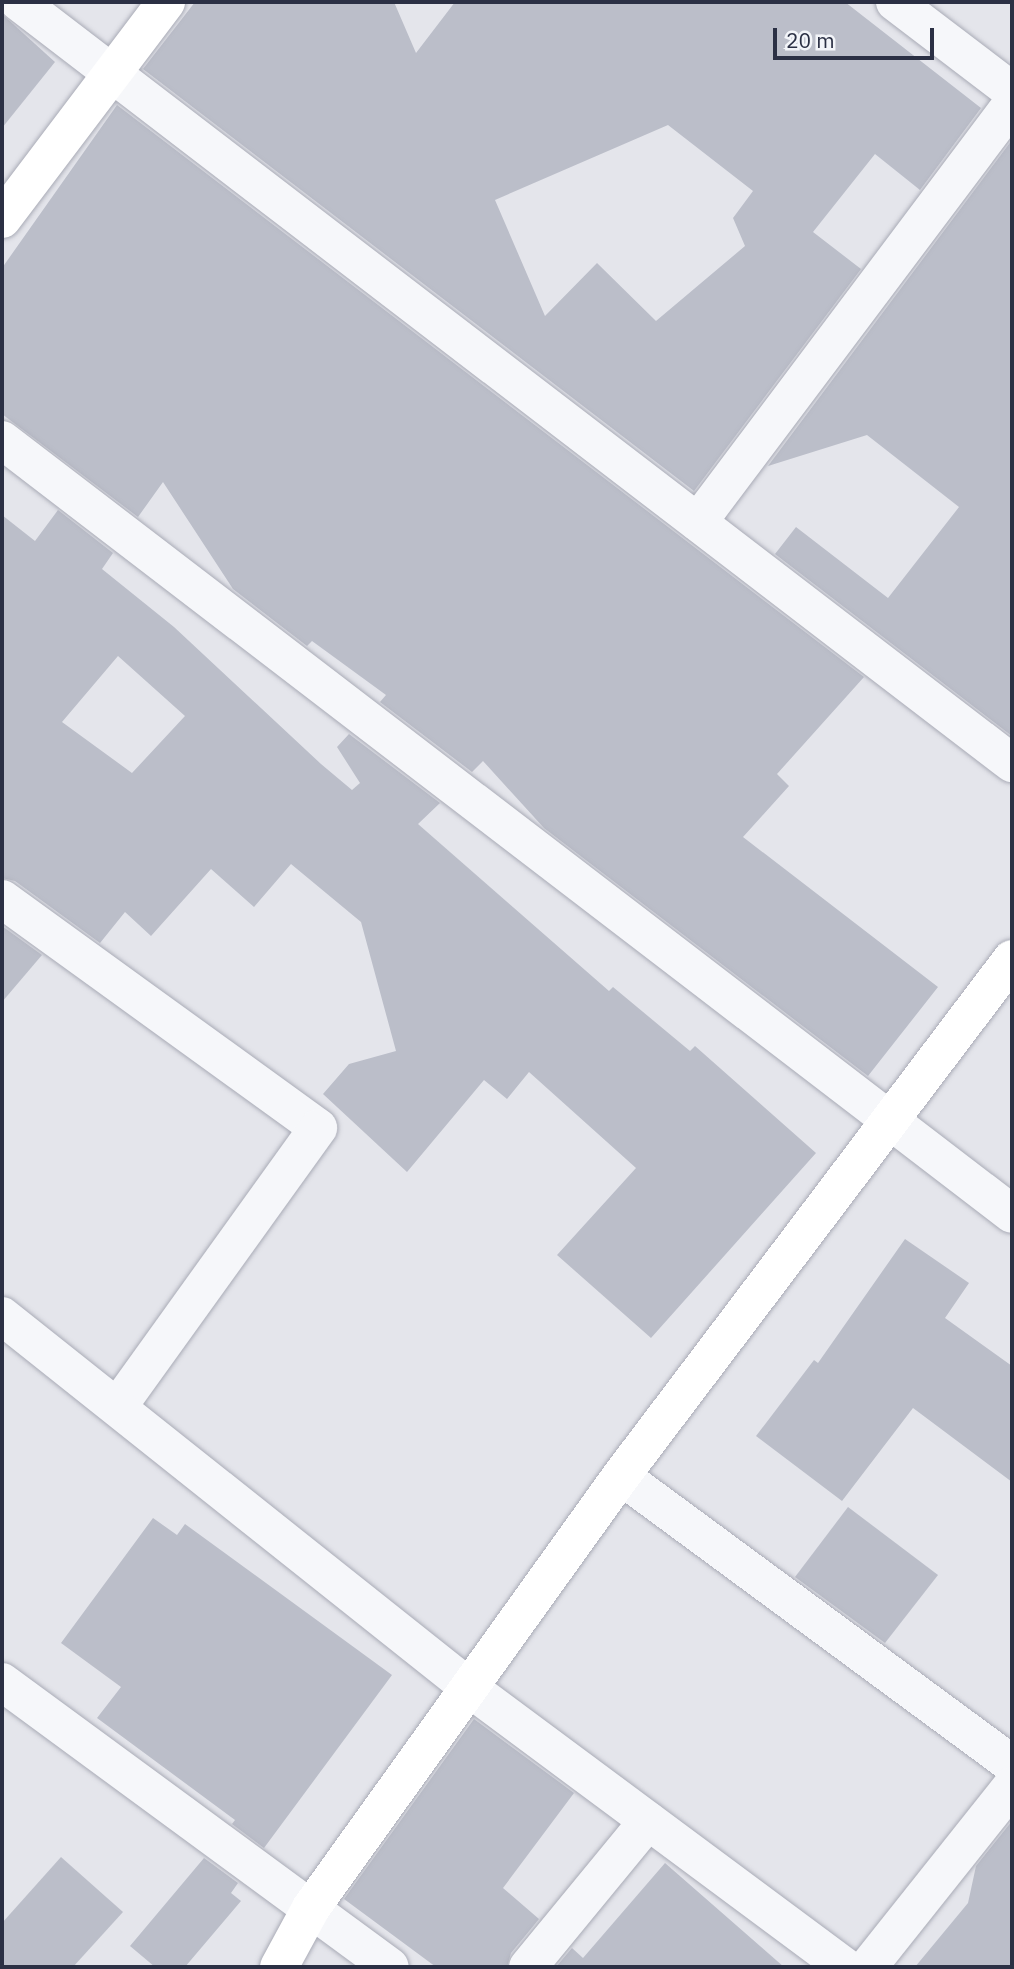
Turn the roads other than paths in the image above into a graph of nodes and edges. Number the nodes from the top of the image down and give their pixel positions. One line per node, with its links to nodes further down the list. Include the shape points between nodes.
1 (19, 2): 4 (street)
2 (166, 2): 4 (main road)
3 (895, 2): 5 (street)
4 (112, 73): 7 (main road); 9 (street)
5 (1012, 91)
6 (1012, 103): 9 (street)
7 (2, 219)
8 (2, 440): 13 (street)
9 (698, 522): 10 (street)
10 (1012, 763)
11 (2, 899): 16 (street, via 318,1128)
12 (1012, 960): 13 (main road)
13 (892, 1122): 14 (street); 17 (main road)
14 (1012, 1214)
15 (2, 1315): 16 (street)
16 (119, 1405): 19 (street)
17 (621, 1476): 19 (main road); 20 (street)
18 (2, 1682): 23 (street)
19 (472, 1690): 22 (street); 23 (main road)
20 (1012, 1764)
21 (1012, 1786): 28 (street)
22 (648, 1821): 26 (street); 27 (street)
23 (311, 1908): 24 (main road); 25 (street)
24 (279, 1967)
25 (390, 1967)
26 (528, 1967)
27 (845, 1967)
28 (869, 1967)

